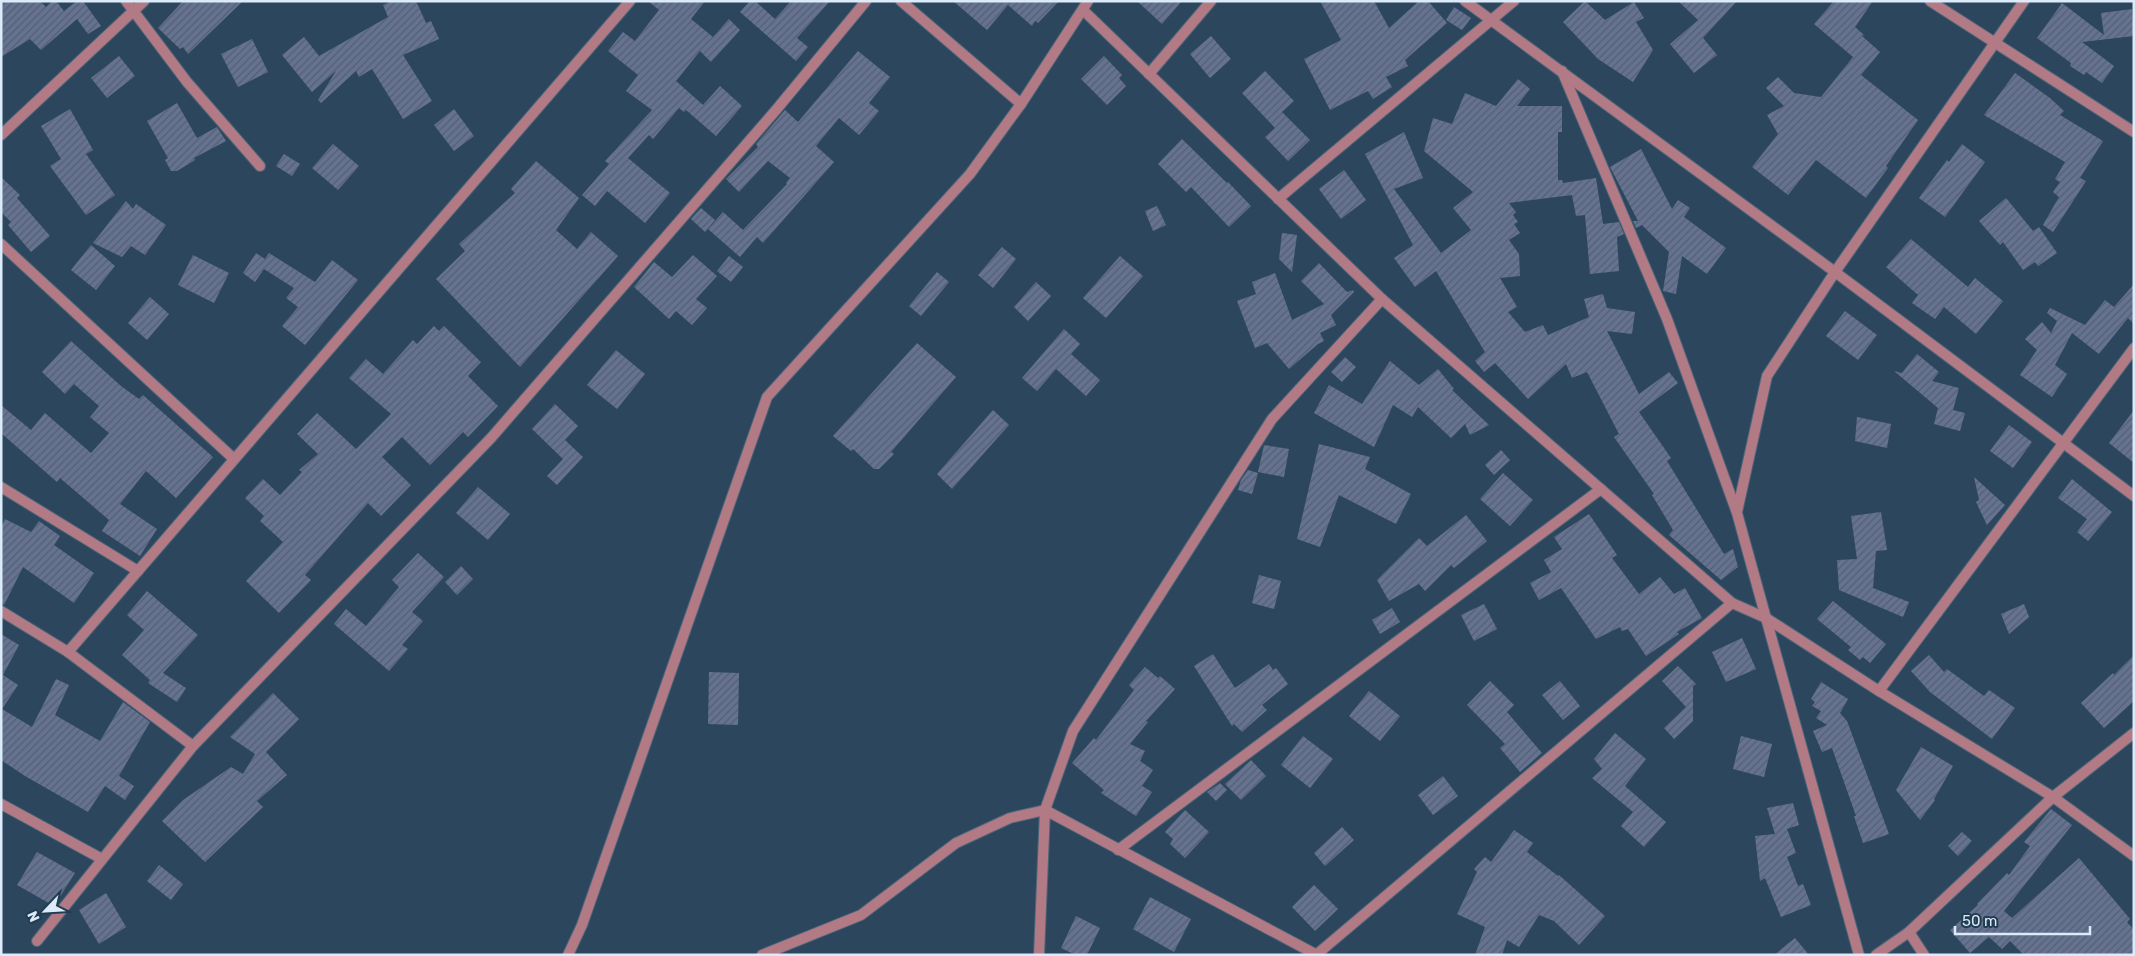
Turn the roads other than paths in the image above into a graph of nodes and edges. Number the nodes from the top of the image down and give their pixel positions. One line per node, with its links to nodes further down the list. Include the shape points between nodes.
1 (126, 1): 12 (street)
2 (144, 1): 12 (street)
3 (630, 1): 27 (street)
4 (866, 1): 39 (street, via 770,117 491,438)
5 (901, 1): 17 (street)
6 (1211, 1): 16 (street)
7 (1465, 1): 13 (street)
8 (1514, 1): 13 (street)
9 (1930, 1): 14 (street)
10 (2024, 1): 14 (street)
11 (1086, 6): 16 (street); 17 (street)
12 (134, 10): 19 (street); 20 (street, via 188,82)
13 (1491, 20): 15 (street); 21 (street)
14 (1995, 42): 18 (street); 23 (street)
15 (1562, 71): 23 (street); 31 (street, via 1667,319)
16 (1149, 74): 21 (street)
17 (1021, 104): 48 (street, via 970,174 767,397 582,925)
18 (2134, 132)
19 (1, 135)
20 (260, 166)
21 (1278, 199): 24 (street)
22 (1, 244): 27 (street)
23 (1835, 272): 26 (street); 31 (street, via 1767,376)
24 (1382, 299): 29 (street); 42 (street, via 1272,419 1073,731)
25 (2134, 348): 26 (street)
26 (2064, 443): 30 (street); 37 (street)
27 (234, 459): 32 (street)
28 (1, 487): 32 (street)
29 (1601, 489): 33 (street); 43 (street)
30 (2134, 496)
31 (1737, 513): 35 (street)
32 (138, 571): 36 (street)
33 (1732, 604): 35 (street); 51 (street)
34 (1, 611): 36 (street)
35 (1766, 618): 37 (street); 52 (street)
36 (68, 652): 39 (street)
37 (1879, 691): 40 (street)
38 (2134, 732): 40 (street)
39 (194, 746): 45 (street)
40 (2053, 797): 44 (street); 46 (street)
41 (1, 804): 45 (street)
42 (1044, 810): 43 (street); 49 (street, via 1010,818 956,843 861,915); 50 (street)
43 (1118, 850): 51 (street)
44 (2134, 856)
45 (102, 859): 47 (street)
46 (1909, 932): 53 (street); 54 (street)
47 (37, 941)
48 (568, 955)
49 (762, 955)
50 (1039, 955)
51 (1316, 955)
52 (1860, 955)
53 (1876, 955)
54 (1924, 955)

